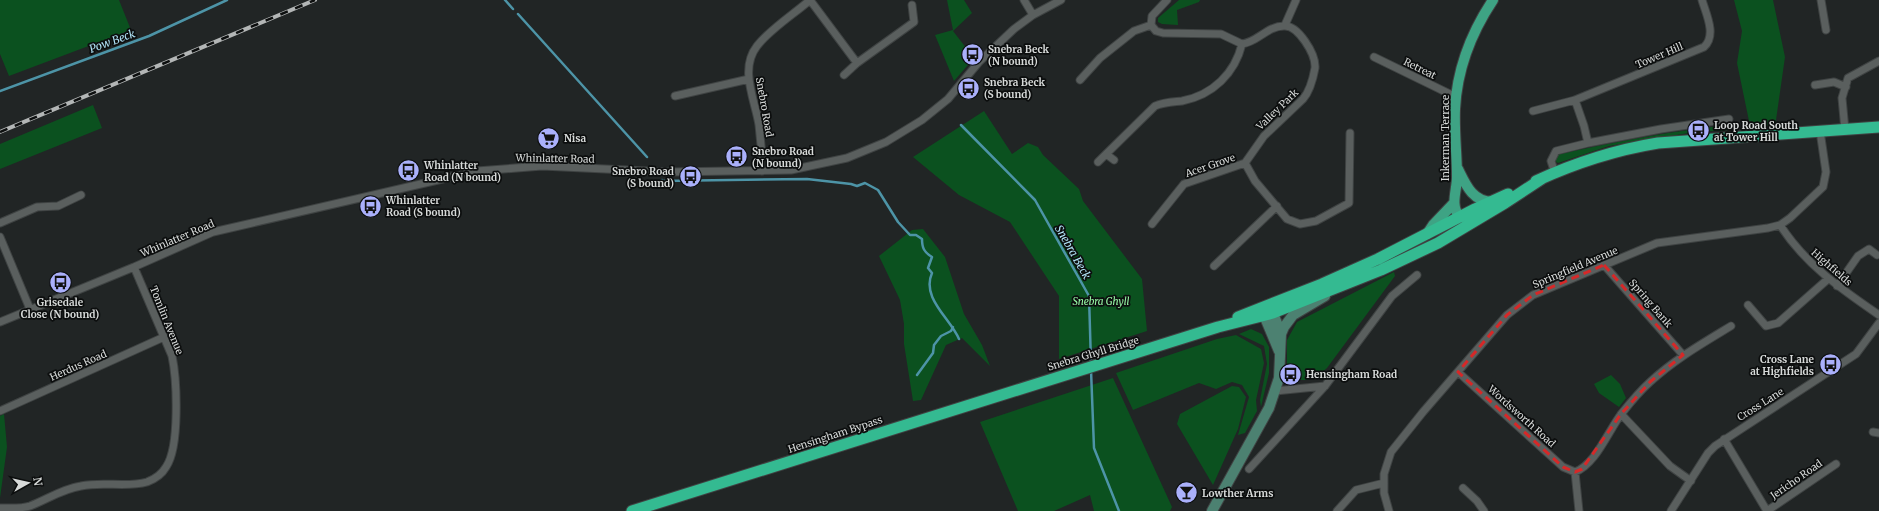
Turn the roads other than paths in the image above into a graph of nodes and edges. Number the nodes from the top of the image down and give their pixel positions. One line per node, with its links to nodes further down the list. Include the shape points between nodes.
1 (810, 0): 17 (street); 19 (street, Snebro Road, via 757,46 751,60)
2 (1024, 0): 10 (street)
3 (1061, 0): 10 (street, Whinlatter Road)
4 (1167, 0): 11 (street, via 1152,16)
5 (1296, 0): 12 (street)
6 (1493, 0): 24 (main road, Inkerman Terrace, via 1466,51)
7 (1704, 0): 25 (street, Tower Hill, via 1711,32 1704,47)
8 (1821, 0): 13 (street)
9 (912, 5): 17 (street, via 914,22)
10 (1033, 15): 38 (street, Whinlatter Road, via 996,45 948,99 903,132 869,150 847,158 791,170)
11 (1151, 25): 14 (street, via 1156,31 1163,33 1221,34); 20 (street, via 1134,31 1100,58)
12 (1285, 25): 14 (street, via 1273,28 1253,41); 36 (street, Valley Park, via 1297,31 1314,59 1315,67 1308,92 1264,136)
13 (1826, 30)
14 (1242, 44): 33 (street, via 1236,63 1223,80 1192,98 1163,102 1155,106)
15 (1374, 57): 24 (street, Retreat)
16 (1879, 61): 22 (street, via 1848,78)
17 (857, 63): 18 (street)
18 (844, 74)
19 (749, 79): 23 (street); 38 (street, Snebro Road, via 760,134)
20 (1080, 80)
21 (1815, 85): 22 (street, via 1834,82)
22 (1846, 87): 29 (street, via 1842,98)
23 (675, 96)
24 (1456, 97): 37 (main road, Inkerman Terrace)
25 (1575, 100): 26 (street, Tower Hill); 32 (street)
26 (1533, 111)
27 (1729, 119): 32 (street)
28 (1879, 127): 29 (highway)
29 (1845, 130): 30 (highway)
30 (1820, 131): 39 (highway, via 1658,143 1606,154); 50 (street, Springfield Avenue, via 1826,172 1823,186)
31 (1350, 133): 45 (street, via 1349,203 1316,221 1300,224 1287,219)
32 (1588, 143): 39 (street, via 1556,151 1551,161)
33 (1106, 154): 34 (street); 35 (street)
34 (1114, 160)
35 (1098, 162)
36 (1246, 163): 45 (street, via 1255,181); 49 (street, Acer Grove, via 1184,184)
37 (1457, 167): 41 (main road, Inkerman Terrace); 43 (main road, via 1472,194)
38 (762, 171): 57 (street, Whinlatter Road, via 668,172 542,166 477,171 213,232)
39 (1555, 172): 40 (highway)
40 (1543, 178): 43 (highway); 47 (highway)
41 (1457, 182): 44 (main road, Inkerman Terrace); 46 (main road)
42 (81, 195): 48 (street, via 58,206 37,207)
43 (1492, 202): 46 (highway)
44 (1454, 203): 46 (main road, Inkerman Terrace); 52 (main road)
45 (1277, 206): 55 (street)
46 (1460, 217): 47 (main road); 51 (main road); 52 (highway)
47 (1478, 219): 51 (highway)
48 (0, 223)
49 (1152, 224)
50 (1780, 225): 56 (street, Springfield Avenue, via 1657,244); 59 (street, Highfields, via 1804,256)
51 (1456, 232): 60 (highway, via 1381,270)
52 (1426, 235): 64 (highway)
53 (0, 237): 63 (street)
54 (1877, 255): 61 (street, via 1869,249 1858,256)
55 (1214, 266)
56 (1604, 266): 72 (street, Spring Bank); 73 (street, Springfield Avenue, via 1533,295 1507,315)
57 (134, 267): 63 (street, Whinlatter Road); 70 (street, Tomlin Avenue)
58 (1417, 275): 75 (street, via 1392,296)
59 (1828, 279): 61 (street, Highfields); 62 (street, via 1778,323 1766,326)
60 (1340, 286): 64 (highway); 69 (main road, via 1293,315)
61 (1837, 286): 65 (street, Highfields)
62 (1748, 305)
63 (30, 309): 66 (street, Whinlatter Road)
64 (1266, 312): 69 (main road); 71 (main road); 74 (highway, Snebra Ghyll Bridge)
65 (1879, 315)
66 (0, 322)
67 (1879, 323): 79 (street, Cross Lane, via 1856,354)
68 (1731, 326): 72 (street)
69 (1281, 334): 71 (main road)
70 (164, 337): 77 (street, Herdus Road); 87 (street, Tomlin Avenue, via 172,356 177,386 172,455 160,475 136,484 83,485 67,489)
71 (1280, 352): 76 (main road, via 1279,378)
72 (1683, 355): 78 (street, via 1650,382)
73 (1458, 372): 82 (street, Wordsworth Road, via 1563,467); 84 (street, Springfield Avenue, via 1391,452)
74 (1046, 381): 88 (highway, Hensingham Bypass)
75 (1325, 386): 76 (street); 81 (street)
76 (1275, 391): 89 (main road, via 1258,429)
77 (0, 411)
78 (1621, 414): 82 (street, via 1601,446 1582,469); 83 (street, via 1670,466)
79 (1724, 439): 83 (street, Cross Lane, via 1708,453); 95 (street)
80 (1836, 464): 95 (street, Jericho Road)
81 (1249, 469)
82 (1575, 472): 93 (street)
83 (1691, 481): 94 (street, Cross Lane)
84 (1384, 483): 90 (street, via 1356,490); 91 (street, Springfield Avenue)
85 (1463, 488): 92 (street)
86 (0, 508): 87 (street, Tomlin Avenue)
87 (30, 509)
88 (632, 511)
89 (1212, 511)
90 (1337, 511)
91 (1389, 511)
92 (1484, 511)
93 (1579, 511)
94 (1671, 511)
95 (1767, 511)

